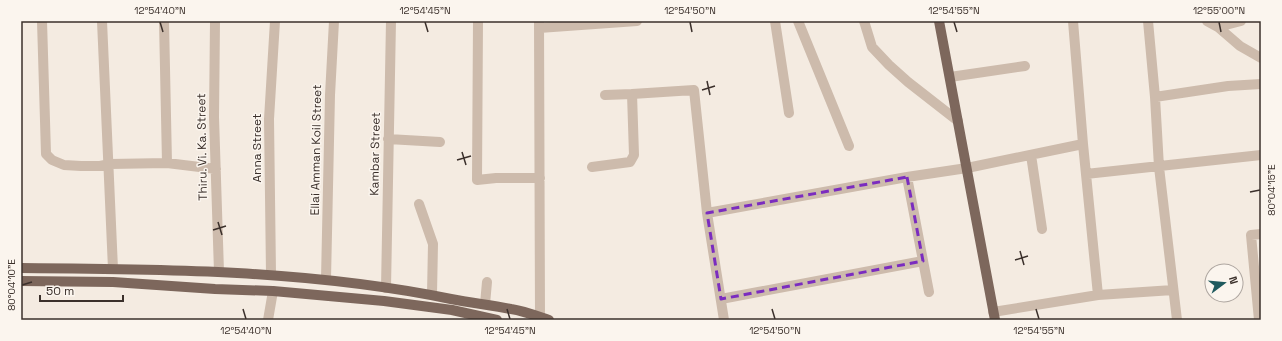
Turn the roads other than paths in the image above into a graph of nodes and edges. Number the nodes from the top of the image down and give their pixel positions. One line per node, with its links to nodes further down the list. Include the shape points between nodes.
1 (42, 21): 36 (street, via 46,154 64,165)
2 (102, 21): 36 (street)
3 (164, 21): 37 (street)
4 (215, 21): 41 (street, Thiru. Vi. Ka. Street)
5 (275, 21): 53 (street, Anna Street, via 269,119)
6 (334, 21): 54 (street, Ellai Amman Koil Street)
7 (391, 21): 30 (street, Kambar Street)
8 (478, 21): 44 (street, via 477,180)
9 (637, 21): 18 (street)
10 (775, 21): 28 (street)
11 (798, 21): 33 (street)
12 (864, 21): 29 (street, via 872,47 908,82)
13 (939, 21): 23 (main road)
14 (1073, 21): 32 (street)
15 (1148, 21): 27 (street)
16 (1207, 21): 20 (street)
17 (1241, 21): 20 (street)
18 (612, 22): 19 (street)
19 (539, 25): 44 (street)
20 (1218, 27): 21 (street, via 1240,46)
21 (1261, 58)
22 (1025, 66): 23 (street)
23 (950, 77): 29 (main road)
24 (1261, 84): 27 (street, via 1228,86)
25 (632, 94): 26 (street); 38 (street, via 634,155 630,162); 46 (street, via 694,90)
26 (606, 95)
27 (1155, 97): 39 (street)
28 (789, 113)
29 (958, 121): 40 (main road)
30 (388, 139): 31 (street); 57 (street, Kambar Street)
31 (440, 142)
32 (1083, 144): 34 (street); 42 (street)
33 (849, 146)
34 (1031, 155): 40 (street); 47 (street)
35 (1261, 155): 39 (street)
36 (110, 164): 37 (street); 51 (street)
37 (167, 164): 41 (street)
38 (592, 167)
39 (1159, 167): 42 (street); 58 (street)
40 (967, 168): 43 (street); 65 (main road)
41 (216, 169): 52 (street, Thiru. Vi. Ka. Street)
42 (1086, 174): 62 (street)
43 (907, 177): 46 (street); 49 (street)
44 (540, 178): 66 (street)
45 (419, 204): 61 (street, via 433,244)
46 (707, 213): 63 (street)
47 (1042, 229)
48 (1261, 234): 71 (street, via 1251,235)
49 (923, 261): 60 (street); 63 (street)
50 (21, 268): 51 (main road)
51 (113, 269): 52 (main road)
52 (219, 272): 53 (main road)
53 (271, 274): 54 (main road); 59 (main road)
54 (326, 280): 57 (main road)
55 (21, 281): 59 (main road, via 113,282 215,290)
56 (487, 282): 64 (street)
57 (386, 288): 61 (main road)
58 (1173, 290): 62 (street); 70 (street)
59 (273, 291): 67 (street); 68 (main road, via 384,301 452,310)
60 (929, 292)
61 (432, 294): 64 (main road)
62 (1098, 295): 65 (street)
63 (721, 299): 69 (street)
64 (485, 304): 66 (main road)
65 (994, 316)
66 (544, 318)
67 (268, 320)
68 (497, 320)
69 (724, 320)
70 (1177, 320)
71 (1259, 320)

